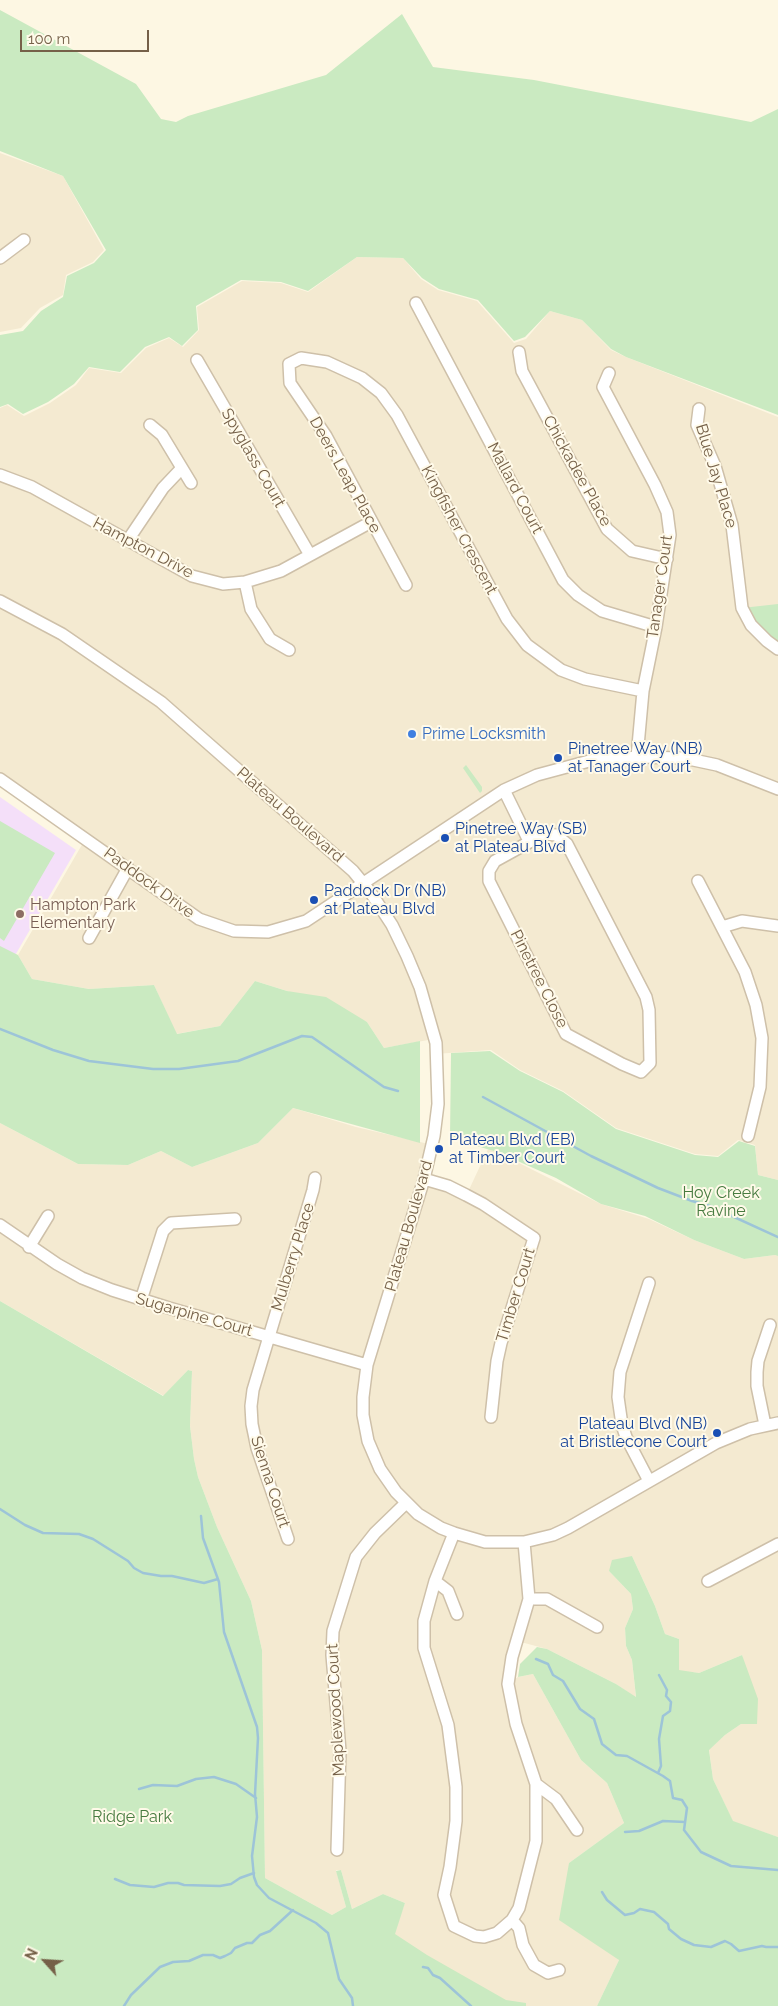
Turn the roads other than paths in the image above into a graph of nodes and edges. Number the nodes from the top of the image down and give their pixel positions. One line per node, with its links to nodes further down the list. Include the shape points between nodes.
1 (24, 240): 2 (street)
2 (0, 258)
3 (416, 302): 20 (street, Mallard Court, via 563,580 602,611)
4 (519, 352): 16 (street, Chickadee Place, via 522,370 607,528 632,551)
5 (197, 360): 15 (street, Spyglass Court)
6 (289, 364): 13 (street, Deers Leap Place, via 290,383 326,436); 23 (street, Kingfisher Crescent, via 301,358 327,362 362,378 381,394 397,416 507,618 527,645 561,670 585,679)
7 (608, 374): 16 (street, Tanager Court, via 603,387 656,485 666,512 670,535)
8 (699, 409): 21 (street, Blue Jay Place, via 697,425 715,466 732,525 742,608 751,626)
9 (150, 425): 10 (street, via 162,434)
10 (181, 469): 12 (street); 14 (street, via 163,488)
11 (0, 474): 14 (street, Hampton Drive, via 32,487)
12 (191, 482)
13 (372, 522): 15 (street, Hampton Drive); 18 (street, Deers Leap Place)
14 (128, 540): 17 (street, Hampton Drive, via 192,576 223,584)
15 (310, 555): 17 (street, Hampton Drive, via 281,571)
16 (667, 559): 20 (street, Tanager Court)
17 (245, 582): 22 (street, via 251,609 270,639)
18 (406, 585)
19 (0, 601): 31 (street, Plateau Boulevard, via 62,634 162,702)
20 (656, 627): 23 (street, Tanager Court)
21 (778, 649)
22 (289, 650)
23 (643, 691): 24 (street, Tanager Court)
24 (637, 756): 26 (street, Paddock Drive, via 684,758 717,765); 27 (street, Paddock Drive, via 593,760 537,775)
25 (0, 779): 29 (street, Paddock Drive)
26 (778, 789)
27 (504, 790): 28 (street); 31 (street, Paddock Drive)
28 (529, 841): 28 (street, Pinetree Close, via 495,862 489,871 489,881 566,1034 641,1072 650,1063 646,997 567,844 556,835 544,834)
29 (128, 868): 31 (street, Paddock Drive, via 199,919 234,932 268,932 306,921); 34 (street)
30 (698, 881): 33 (street)
31 (364, 883): 37 (street, Plateau Boulevard, via 392,924 407,956 420,987 436,1043 438,1104)
32 (778, 926): 33 (street, via 742,921)
33 (722, 928): 35 (street, via 745,972 762,1038 760,1087)
34 (89, 938)
35 (748, 1136)
36 (315, 1178): 45 (street, Mulberry Place)
37 (424, 1179): 46 (street, Plateau Boulevard); 47 (street, Timber Court, via 448,1186 483,1204 534,1238 501,1343)
38 (48, 1216): 41 (street)
39 (236, 1219): 43 (street, via 171,1223 163,1231)
40 (0, 1225): 41 (street, Sugarpine Court)
41 (29, 1247): 43 (street, Sugarpine Court, via 82,1278)
42 (649, 1283): 50 (street, via 622,1365 618,1397 626,1437)
43 (141, 1300): 45 (street, Sugarpine Court)
44 (770, 1324): 49 (street, via 758,1361 757,1386)
45 (268, 1336): 46 (street, Sugarpine Court); 53 (street, Sienna Court, via 253,1390 252,1424)
46 (367, 1365): 51 (street, Plateau Boulevard, via 363,1415 368,1441 387,1482)
47 (491, 1417)
48 (778, 1423): 49 (street, Plateau Boulevard)
49 (765, 1425): 50 (street, Plateau Boulevard, via 716,1443)
50 (649, 1481): 54 (street, Plateau Boulevard, via 568,1528)
51 (406, 1503): 52 (street, Plateau Boulevard, via 429,1522); 63 (street, Maplewood Court, via 356,1557 333,1631 340,1751)
52 (454, 1533): 54 (street, Plateau Boulevard, via 485,1542); 56 (street)
53 (288, 1539)
54 (524, 1542): 58 (street)
55 (778, 1544): 57 (street)
56 (435, 1581): 59 (street, via 448,1591); 64 (street, via 424,1621 424,1648 448,1725 456,1787 456,1821 444,1895 454,1926 469,1934 490,1936)
57 (708, 1581)
58 (529, 1599): 60 (street, via 547,1599); 61 (street, via 512,1657 508,1684 516,1724)
59 (457, 1614)
60 (597, 1626)
61 (536, 1784): 62 (street, via 556,1799); 64 (street, via 536,1841 519,1908)
62 (577, 1830)
63 (338, 1850)
64 (512, 1920): 65 (street, via 519,1928 523,1945 534,1965 548,1973)
65 (559, 1970)

